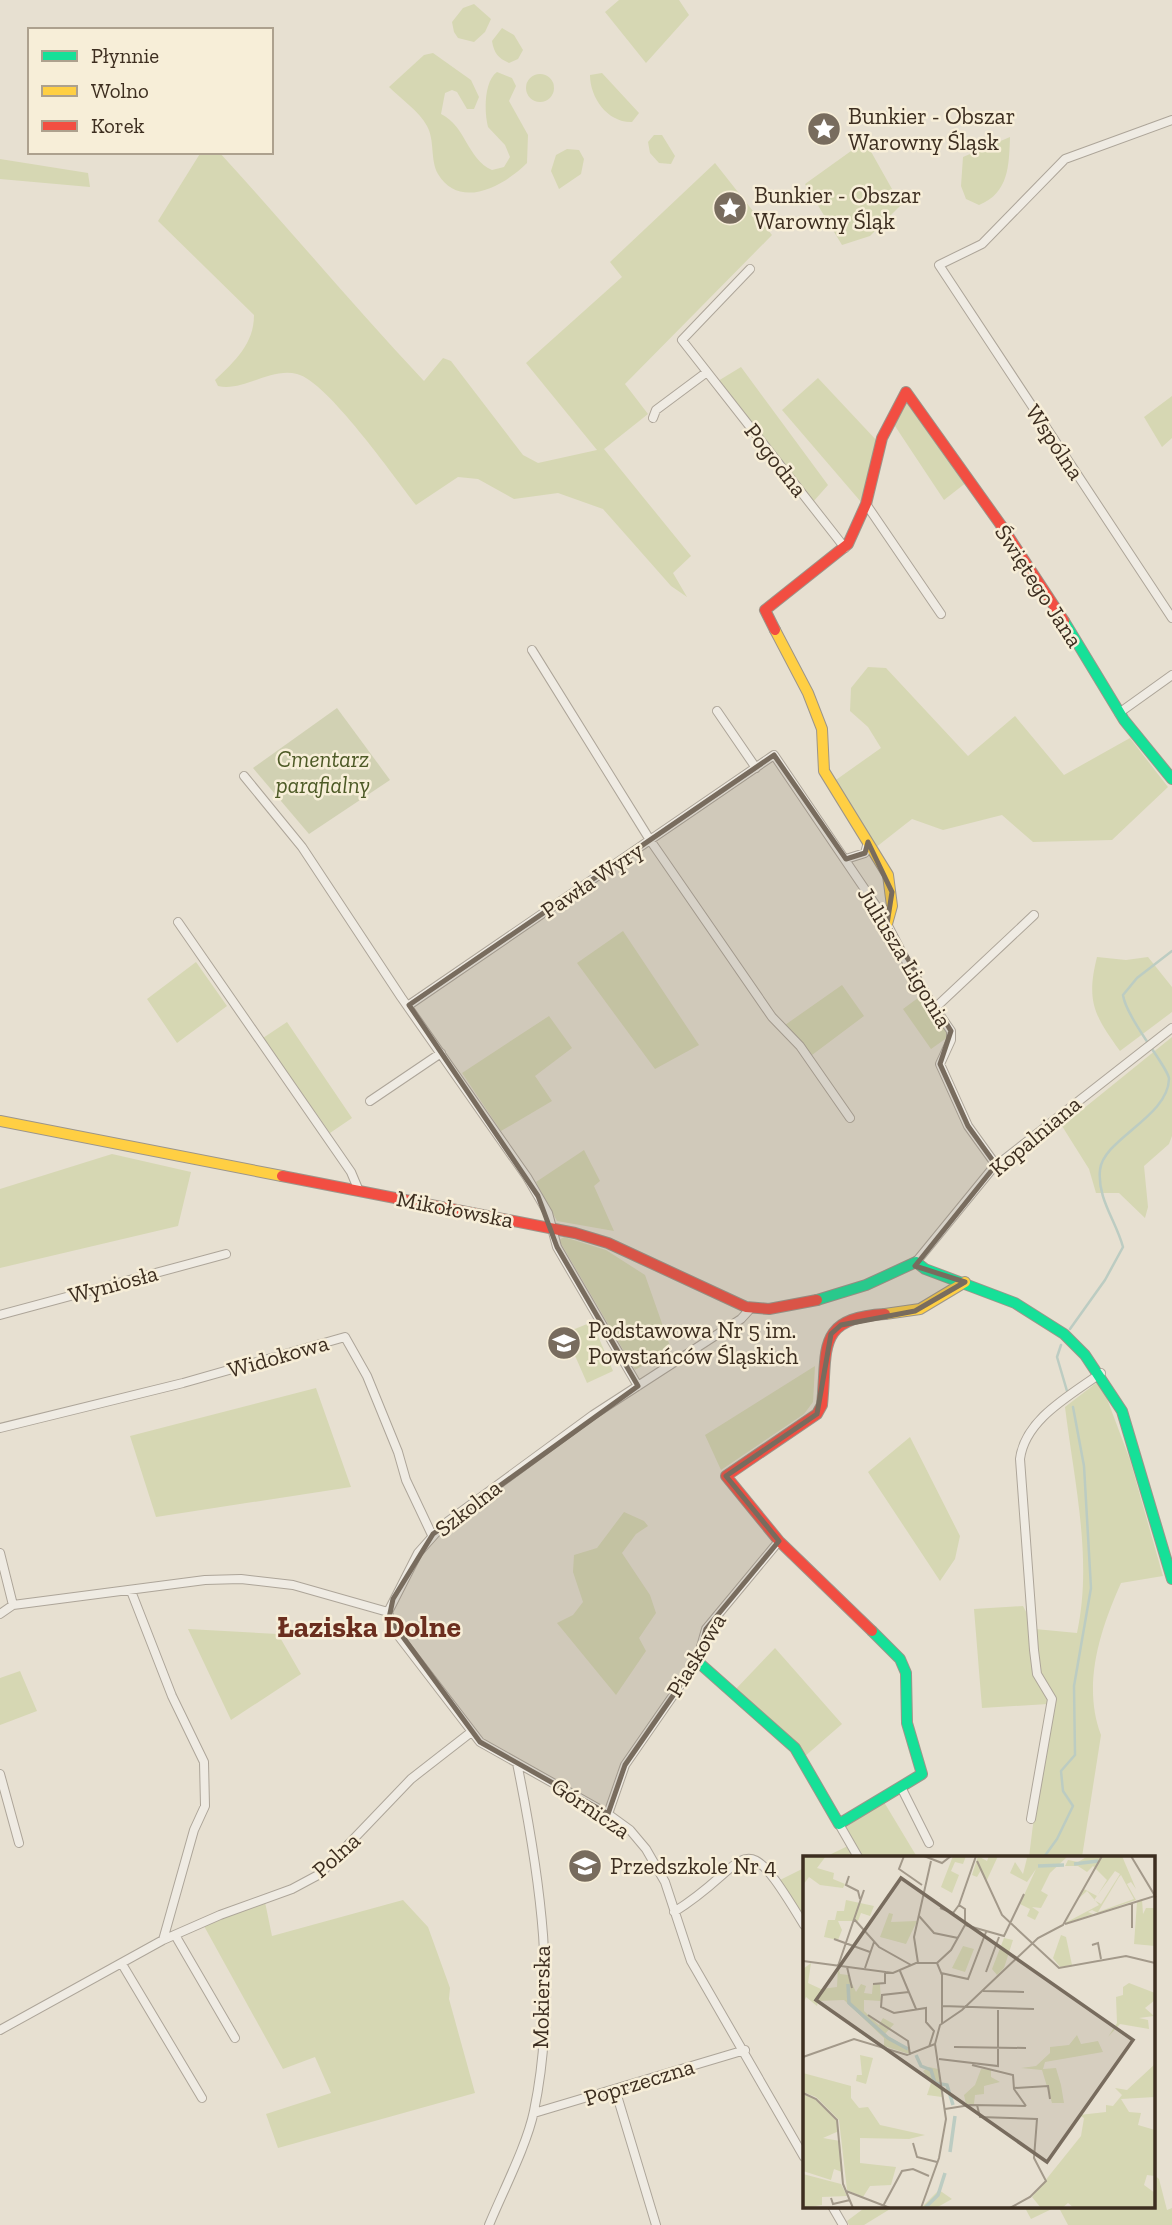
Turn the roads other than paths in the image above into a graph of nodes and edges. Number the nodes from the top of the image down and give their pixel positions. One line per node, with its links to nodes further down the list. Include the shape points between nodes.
1 (1172, 120): 8 (street, Wspólna, via 1065,159 982,244 939,265)
2 (750, 269): 3 (street, Pogodna, via 682,340)
3 (706, 372): 4 (street, via 656,410); 6 (street, Pogodna)
4 (653, 418)
5 (866, 504): 6 (street); 7 (street); 12 (street, Świętego Jana, via 882,438 906,391 1058,611)
6 (845, 548): 18 (street, via 765,610 822,729 824,771)
7 (941, 614)
8 (1172, 618)
9 (532, 650): 17 (street)
10 (1172, 675): 12 (street)
11 (717, 710): 14 (street)
12 (1119, 713): 16 (street, Świętego Jana)
13 (774, 755): 14 (street, Pawła Wyry); 19 (street, Juliusza Ligonia)
14 (756, 768): 17 (street, Pawła Wyry)
15 (244, 776): 23 (street, via 302,847)
16 (1172, 779)
17 (650, 840): 23 (street, Pawła Wyry); 28 (street, via 772,1017 800,1046)
18 (868, 842): 19 (street, Juliusza Ligonia, via 865,853); 21 (street, via 888,874)
19 (846, 859): 21 (street, Juliusza Ligonia)
20 (1034, 915): 24 (street)
21 (890, 919): 24 (street, Juliusza Ligonia, via 917,982)
22 (178, 922): 31 (street, via 351,1172)
23 (409, 1005): 26 (street)
24 (935, 1008): 30 (street, Juliusza Ligonia, via 951,1031 940,1064 968,1126)
25 (1172, 1028): 30 (street, Kopalniana)
26 (441, 1052): 27 (street); 32 (street, via 527,1177)
27 (370, 1101)
28 (850, 1118)
29 (0, 1121): 31 (street, Mikołowska)
30 (996, 1165): 34 (street, Kopalniana)
31 (359, 1191): 32 (street, Mikołowska)
32 (552, 1228): 36 (street, Mikołowska, via 608,1243); 39 (street, via 557,1247)
33 (226, 1254): 37 (street, Wyniosła)
34 (916, 1262): 35 (street); 36 (street, Mikołowska, via 895,1274 789,1306)
35 (965, 1282): 38 (street, via 1021,1303 1062,1334); 42 (street, via 915,1311 852,1319 841,1325 831,1334 817,1414 726,1476)
36 (751, 1308): 39 (street, Szkolna)
37 (0, 1315)
38 (1101, 1373): 44 (street, via 1122,1411); 55 (street, via 1037,1423 1022,1444 1034,1650 1037,1674 1052,1699)
39 (638, 1386): 41 (street, Szkolna)
40 (0, 1428): 41 (street, Widokowa, via 345,1338 367,1376)
41 (432, 1535): 47 (street, Szkolna)
42 (779, 1541): 49 (street, Piaskowa, via 706,1629); 53 (street, via 900,1659 906,1673 907,1723 922,1774)
43 (0, 1553): 46 (street)
44 (1172, 1579)
45 (131, 1591): 46 (street); 47 (street, via 242,1579 293,1585); 63 (street, via 172,1696 204,1762 205,1806)
46 (13, 1605): 48 (street)
47 (388, 1612): 50 (street, Górnicza, via 394,1630)
48 (0, 1614)
49 (696, 1661): 54 (street, Piaskowa, via 625,1765); 56 (street, via 796,1748)
50 (470, 1733): 51 (street, Górnicza); 62 (street, Polna, via 411,1779 320,1874)
51 (517, 1763): 54 (street, Górnicza); 70 (street, Mokierska, via 541,1906 545,1973)
52 (0, 1774): 57 (street)
53 (901, 1787): 56 (street); 58 (street)
54 (608, 1814): 60 (street, Górnicza, via 646,1849 665,1882)
55 (1031, 1819)
56 (839, 1824): 59 (street)
57 (19, 1843)
58 (929, 1843)
59 (857, 1856)
60 (674, 1912): 61 (street, via 735,1862 749,1857 769,1868); 67 (street, Górnicza, via 691,1962)
61 (803, 1923)
62 (175, 1935): 63 (street, Polna); 66 (street)
63 (163, 1940): 64 (street, Polna)
64 (122, 1964): 65 (street, Polna); 69 (street)
65 (0, 2030)
66 (235, 2038)
67 (744, 2050): 68 (street, Poprzeczna); 71 (street, Górnicza)
68 (615, 2089): 70 (street, Poprzeczna); 74 (street)
69 (202, 2098)
70 (534, 2113): 73 (street, Mokierska)
71 (803, 2155)
72 (833, 2208): 75 (street)
73 (489, 2225)
74 (656, 2225)
75 (843, 2225)

